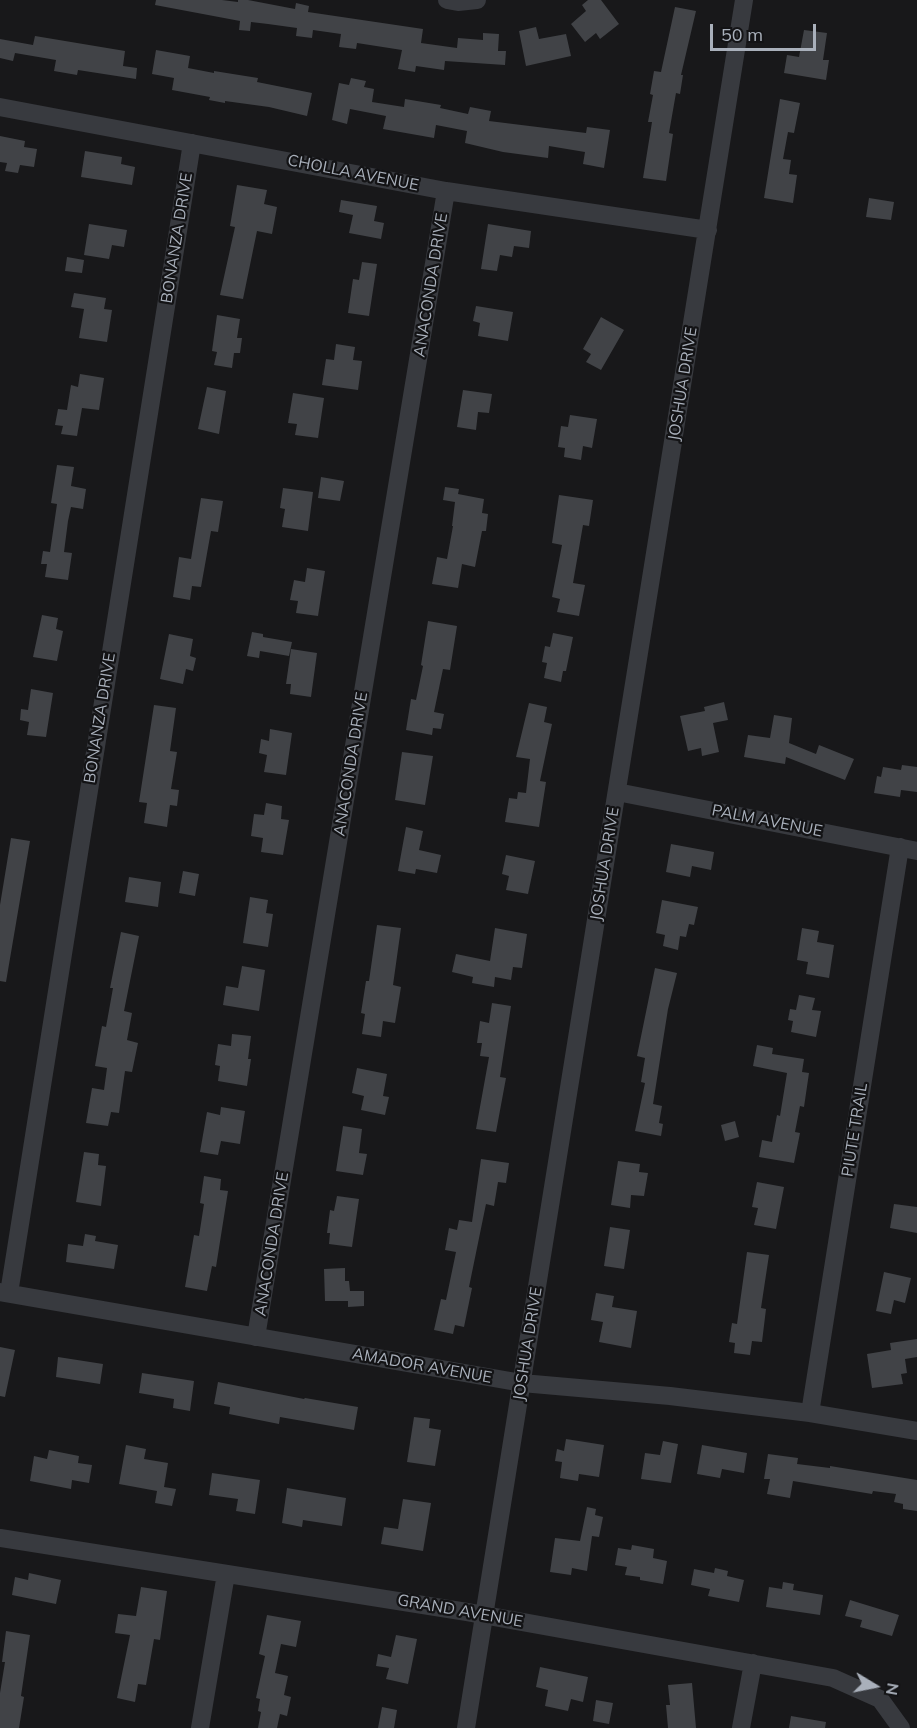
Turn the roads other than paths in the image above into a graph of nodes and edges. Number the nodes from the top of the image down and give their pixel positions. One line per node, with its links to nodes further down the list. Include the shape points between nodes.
1 (447, 0): 2 (street)
2 (477, 0)
3 (744, 0): 7 (street, JOSHUA DRIVE)
4 (0, 107): 5 (street, CHOLLA AVENUE)
5 (192, 143): 6 (street, CHOLLA AVENUE); 10 (street, BONANZA DRIVE)
6 (446, 191): 7 (street, CHOLLA AVENUE); 11 (street, ANACONDA DRIVE)
7 (708, 230): 8 (street, JOSHUA DRIVE)
8 (617, 792): 9 (street, PALM AVENUE); 12 (street, JOSHUA DRIVE)
9 (908, 849): 13 (street, PIUTE TRAIL)
10 (4, 1292): 11 (street, AMADOR AVENUE)
11 (256, 1337): 12 (street, AMADOR AVENUE)
12 (522, 1383): 13 (street, AMADOR AVENUE); 17 (street, JOSHUA DRIVE)
13 (810, 1413): 14 (street, AMADOR AVENUE)
14 (917, 1431)
15 (0, 1538): 16 (street, GRAND AVENUE)
16 (226, 1574): 17 (street, GRAND AVENUE); 19 (street)
17 (484, 1615): 18 (street, GRAND AVENUE); 20 (street, JOSHUA DRIVE)
18 (753, 1663): 21 (street); 22 (street, GRAND AVENUE, via 833,1678 880,1699)
19 (200, 1728)
20 (466, 1728)
21 (741, 1728)
22 (901, 1728)

